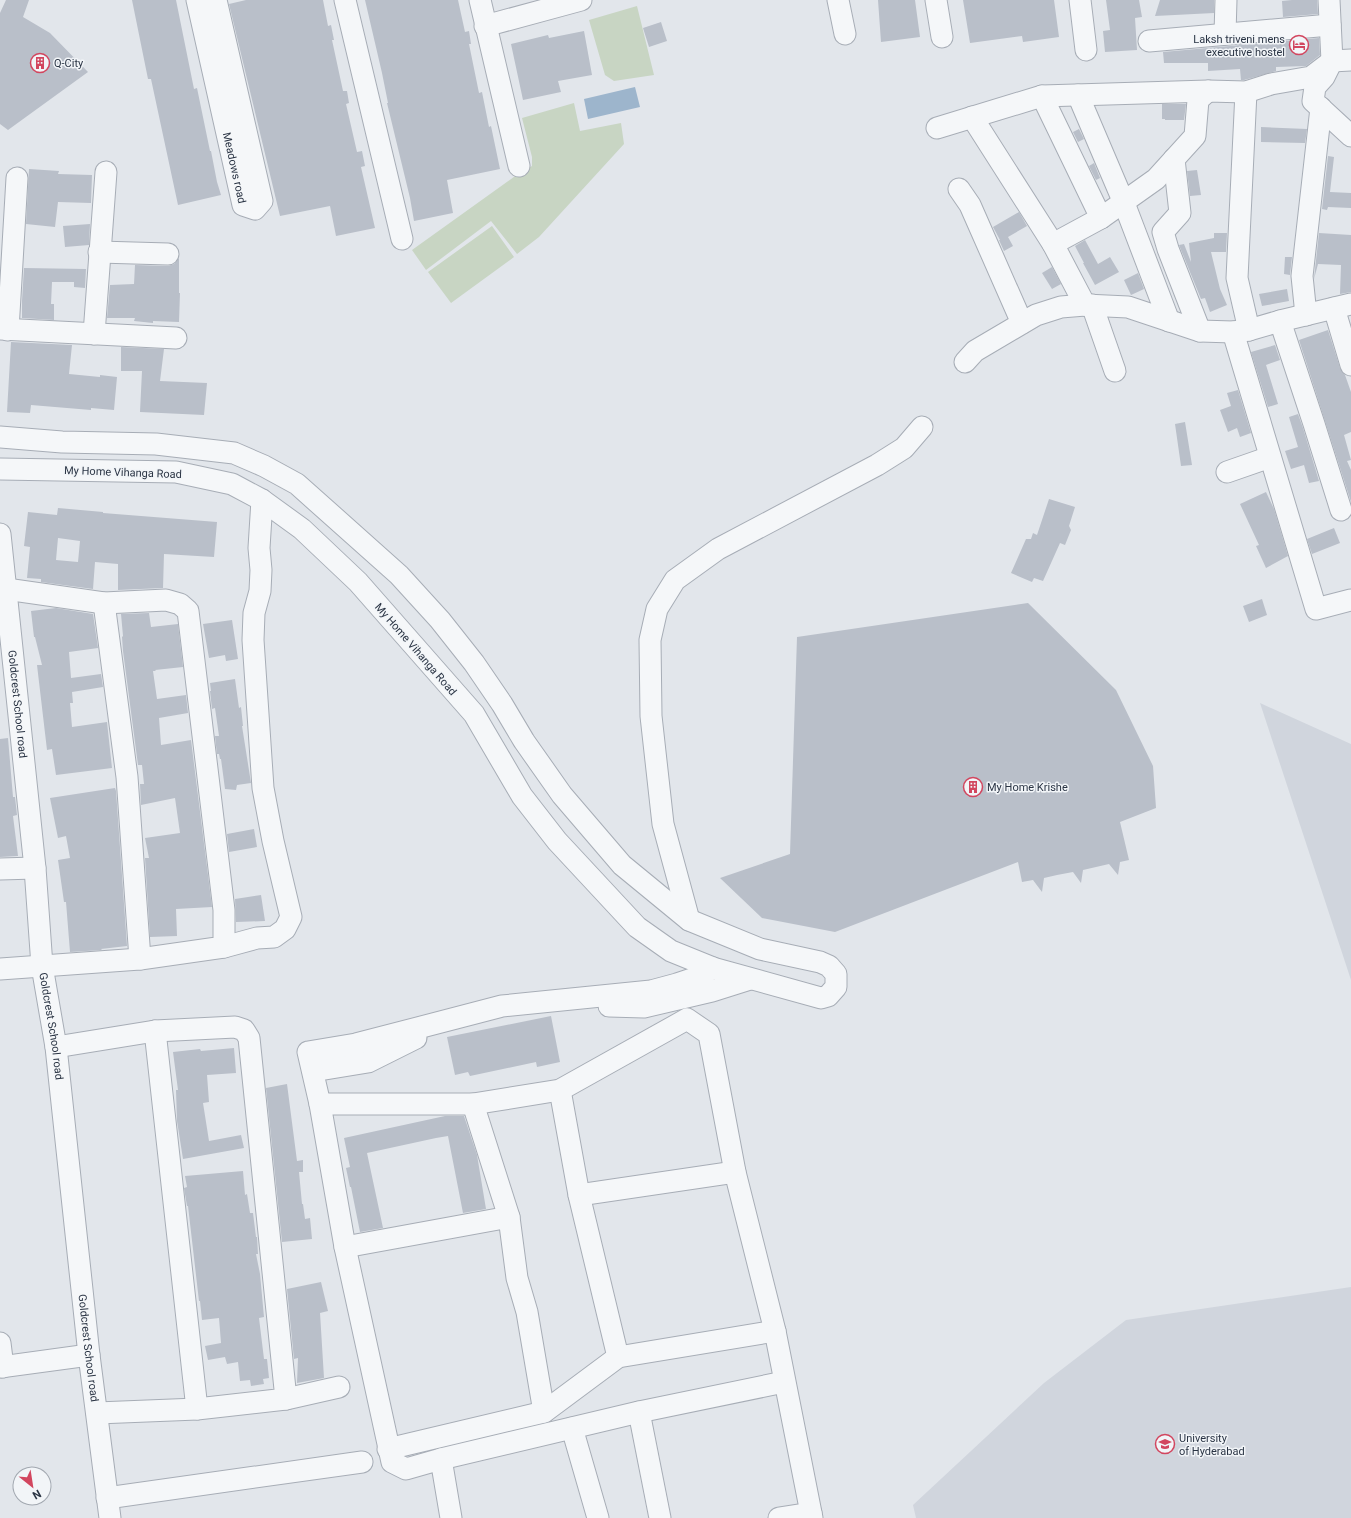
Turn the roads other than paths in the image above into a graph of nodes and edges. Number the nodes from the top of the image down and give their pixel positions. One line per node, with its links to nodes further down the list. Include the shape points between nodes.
1 (197, 0): 2 (street, Meadows road, via 243,205 255,209 262,200)
2 (216, 0)
3 (345, 0): 34 (street)
4 (480, 0): 12 (street)
5 (581, 0): 12 (street)
6 (838, 0): 13 (street)
7 (936, 0): 15 (street)
8 (1080, 0): 17 (street)
9 (1226, 0): 14 (street)
10 (1329, 0): 11 (street)
11 (1330, 25): 14 (street); 18 (street)
12 (485, 26): 28 (street)
13 (845, 34)
14 (1225, 34): 16 (street)
15 (942, 37)
16 (1149, 41)
17 (1086, 50)
18 (1342, 60): 20 (street, via 1311,77); 23 (street, via 1315,88 1313,101)
19 (1208, 90): 20 (street); 21 (street); 27 (street, via 1198,100 1194,136)
20 (1246, 92): 46 (street, via 1237,278)
21 (1078, 95): 22 (street); 32 (street)
22 (1042, 96): 24 (street); 33 (street)
23 (1321, 108): 26 (street); 40 (street, via 1302,276)
24 (972, 117): 25 (street); 35 (street)
25 (936, 128)
26 (1351, 136)
27 (1174, 159): 32 (street, via 1156,179); 45 (street, via 1180,213 1163,232)
28 (519, 166)
29 (106, 172): 36 (street)
30 (17, 178): 44 (street)
31 (959, 189): 43 (street, via 970,205)
32 (1124, 203): 33 (street); 41 (street)
33 (1101, 218): 35 (street)
34 (402, 238)
35 (1054, 244): 38 (street)
36 (99, 252): 37 (street); 47 (street)
37 (168, 254)
38 (1089, 305): 41 (street, via 1128,307); 43 (street, via 1061,307 1036,315); 51 (street)
39 (1343, 306): 40 (street); 50 (street)
40 (1306, 314): 42 (street)
41 (1170, 321): 45 (street)
42 (1280, 321): 46 (street); 58 (street)
43 (1022, 323): 49 (street, via 975,351)
44 (4, 330): 47 (street)
45 (1200, 331): 46 (street)
46 (1241, 331): 54 (street)
47 (94, 334): 48 (street)
48 (176, 338)
49 (965, 362)
50 (1351, 365)
51 (1115, 371)
52 (922, 427): 65 (street, via 904,448 877,465 718,549 675,580 658,609 650,640 651,716 663,824)
53 (0, 437): 65 (street, via 62,442 156,444 234,453 296,484 399,575 430,609 474,663 562,795 622,865)
54 (1270, 457): 56 (street); 61 (street, via 1316,609)
55 (0, 469): 57 (street, My Home Vihanga Road, via 176,472 232,484)
56 (1228, 472)
57 (262, 500): 66 (street, via 260,591 254,613 253,640 263,788 292,917 286,929 274,937 257,938); 69 (street, My Home Vihanga Road, via 302,529 358,582 474,714 522,796 557,841 637,927 671,951)
58 (1340, 510)
59 (0, 534): 60 (street, Goldcrest School road)
60 (6, 589): 62 (street); 63 (street, Goldcrest School road)
61 (1351, 600)
62 (104, 603): 66 (street, via 166,600 180,604 188,611 224,910); 67 (street, via 127,777)
63 (35, 868): 64 (street); 68 (street, Goldcrest School road)
64 (0, 869)
65 (689, 920): 71 (street, My Home Vihanga Road, via 760,949 829,966 836,974 836,987 828,996 821,998)
66 (224, 947): 67 (street)
67 (140, 959): 68 (street)
68 (42, 966): 70 (street); 73 (street, Goldcrest School road)
69 (713, 968): 71 (street, My Home Vihanga Road); 74 (street, via 698,977 653,990 502,1006 356,1044 308,1052)
70 (0, 969)
71 (751, 979): 74 (street, via 644,1007 574,1004 466,1022 415,1038 368,1062)
72 (155, 1031): 73 (street); 89 (street, via 235,1027 244,1030 249,1038); 90 (street)
73 (56, 1047): 84 (street, Goldcrest School road)
74 (312, 1071): 76 (street)
75 (560, 1090): 77 (street); 78 (street, via 687,1019 709,1034); 79 (street)
76 (320, 1104): 77 (street); 81 (street)
77 (473, 1104): 80 (street)
78 (735, 1172): 79 (street); 82 (street)
79 (579, 1195): 85 (street)
80 (509, 1217): 81 (street); 91 (street, via 517,1278 527,1312)
81 (345, 1247): 95 (street)
82 (775, 1331): 85 (street); 87 (street)
83 (0, 1343): 86 (street)
84 (89, 1355): 86 (street); 93 (street, Goldcrest School road)
85 (618, 1357): 91 (street)
86 (2, 1367)
87 (784, 1382): 92 (street); 99 (street)
88 (338, 1387): 89 (street)
89 (286, 1399): 90 (street)
90 (197, 1409): 93 (street)
91 (544, 1412): 95 (street)
92 (639, 1412): 94 (street); 102 (street)
93 (96, 1413): 98 (street, Goldcrest School road)
94 (572, 1428): 96 (street); 101 (street)
95 (388, 1450): 96 (street, via 392,1462 406,1469)
96 (441, 1459): 100 (street)
97 (362, 1462): 98 (street)
98 (109, 1508)
99 (811, 1515): 103 (street)
100 (451, 1518)
101 (598, 1518)
102 (660, 1518)
103 (780, 1518)

